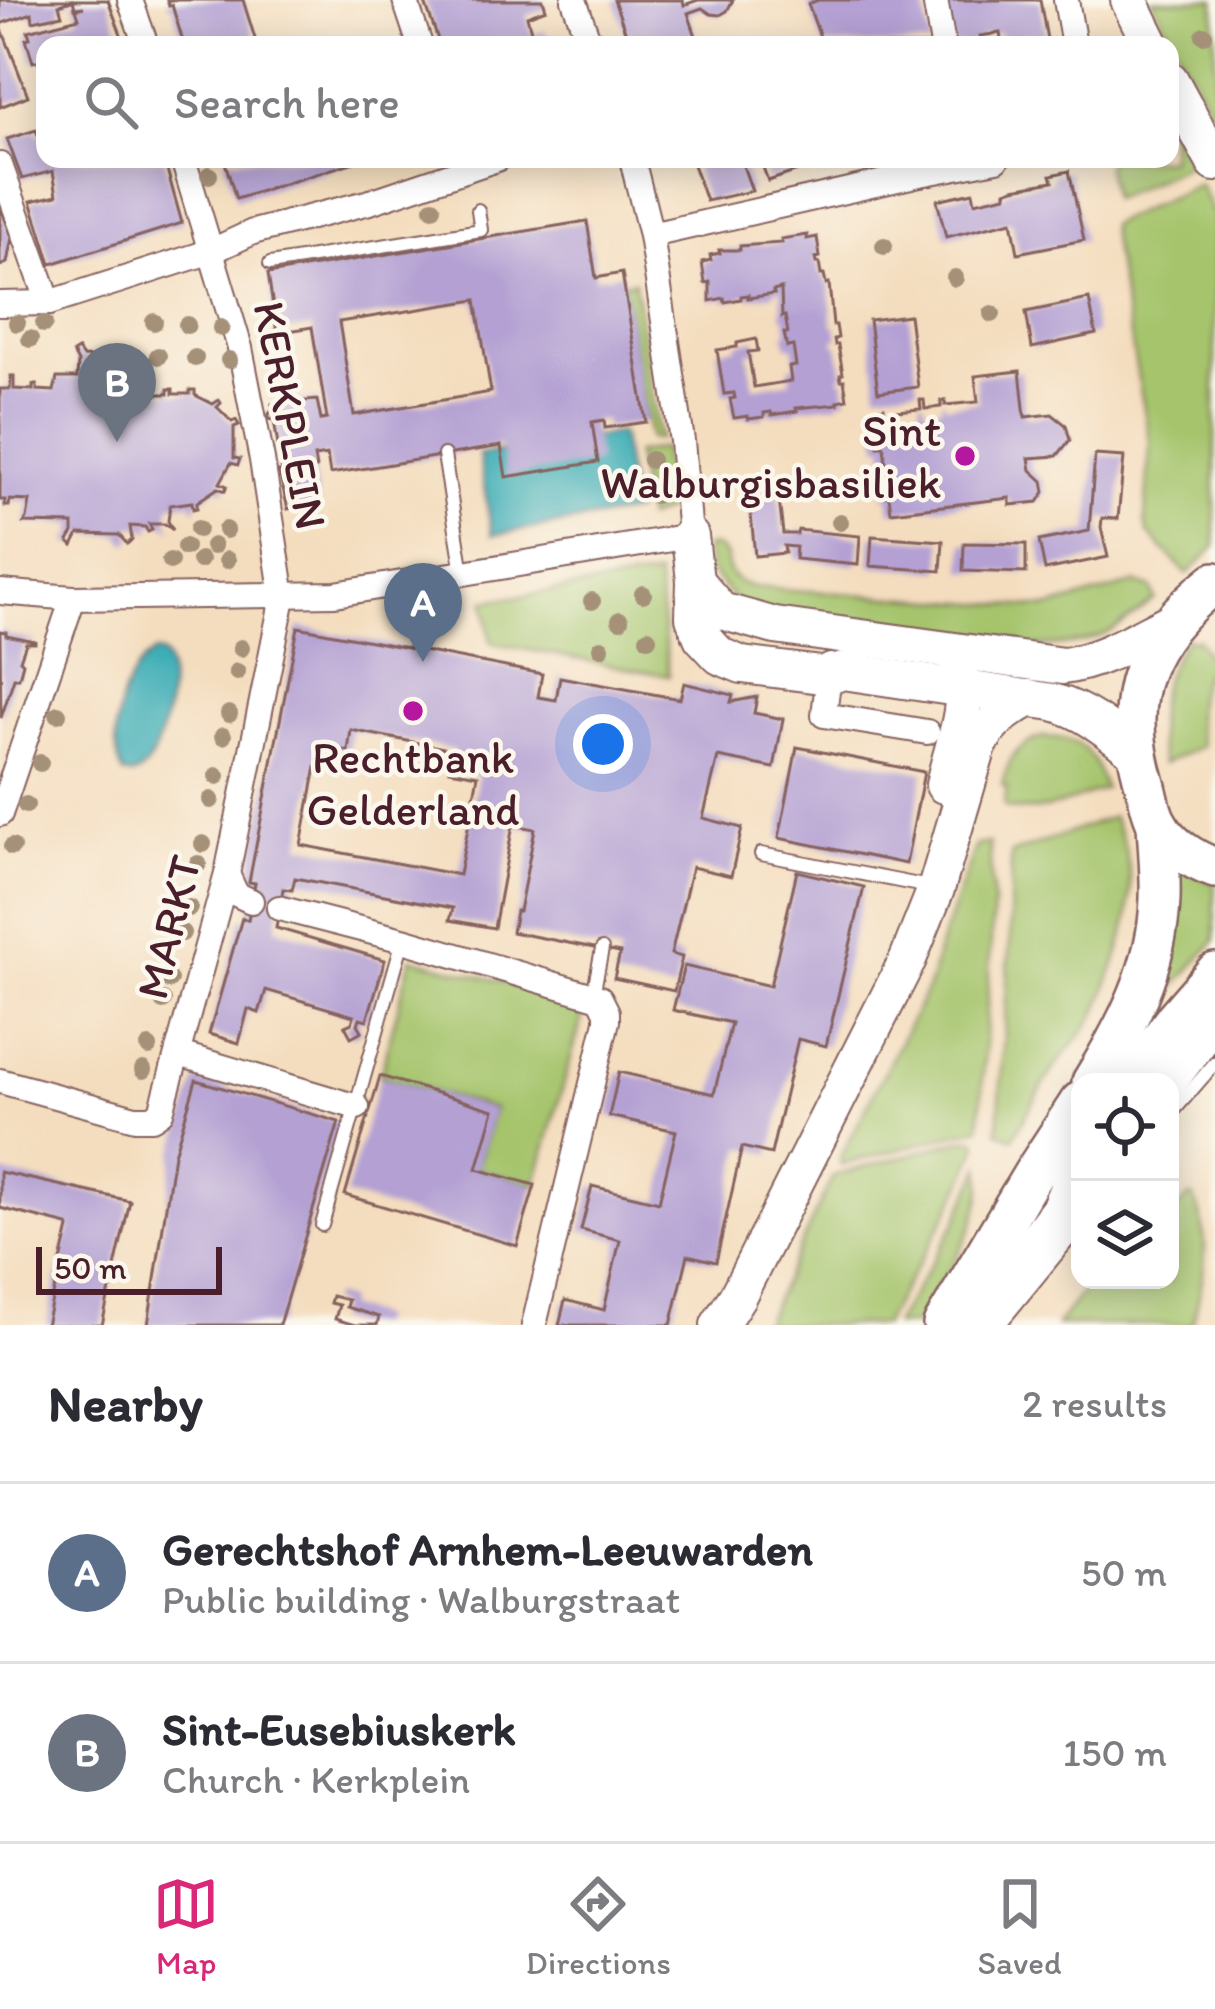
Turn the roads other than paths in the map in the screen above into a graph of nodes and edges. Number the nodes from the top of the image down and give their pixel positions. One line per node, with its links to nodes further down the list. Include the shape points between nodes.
1 (130, 0): 7 (street)
2 (405, 0): 8 (street)
3 (574, 0): 9 (street)
4 (935, 0): 10 (street)
5 (1066, 0): 11 (street)
6 (1129, 0): 12 (street)
7 (143, 36)
8 (417, 36)
9 (587, 36)
10 (942, 36)
11 (1072, 36)
12 (1147, 36)
13 (1179, 97): 14 (street)
14 (1215, 163)
15 (0, 165): 24 (street)
16 (186, 168): 22 (street, KERKPLEIN)
17 (453, 168): 22 (street)
18 (634, 168): 21 (street)
19 (936, 168): 21 (street)
20 (478, 210): 23 (lane, via 481,230)
21 (651, 235): 27 (street)
22 (212, 250): 24 (street); 32 (street, KERKPLEIN, via 255,424)
23 (270, 264)
24 (49, 303): 25 (street)
25 (0, 304)
26 (444, 455): 28 (lane)
27 (689, 536): 28 (street); 29 (street)
28 (463, 573): 32 (street)
29 (695, 581): 35 (street, via 721,611); 37 (street, via 694,617 720,656)
30 (1215, 581): 34 (main road)
31 (0, 592): 33 (street)
32 (283, 597): 33 (street); 46 (street, MARKT)
33 (73, 598): 42 (street)
34 (1168, 623): 36 (street, via 1082,664); 41 (main road, via 1137,694)
35 (833, 634): 36 (street); 37 (street)
36 (948, 651): 38 (street)
37 (829, 676): 38 (street, via 843,671); 40 (street, via 824,715)
38 (964, 688): 39 (street); 47 (street, via 931,862)
39 (1030, 698): 41 (street, via 1070,706); 47 (street, via 985,732)
40 (927, 732)
41 (1136, 754): 43 (main road)
42 (0, 814)
43 (1156, 823): 45 (main road, via 1181,852); 57 (main road, via 1160,896 1152,958 1126,1027)
44 (761, 854): 47 (lane)
45 (1215, 868)
46 (226, 874): 48 (street, via 236,895); 55 (street, MARKT)
47 (936, 889): 67 (street)
48 (251, 902)
49 (280, 908): 50 (street)
50 (404, 940): 53 (street); 62 (lane)
51 (602, 949): 53 (lane)
52 (1215, 973): 58 (main road)
53 (593, 995): 68 (street, via 607,1021)
54 (1215, 1018): 59 (main road)
55 (179, 1054): 60 (street, MARKT, via 152,1118); 62 (street)
56 (1215, 1063): 61 (lane)
57 (1098, 1073)
58 (1136, 1073)
59 (1173, 1073)
60 (0, 1081)
61 (1179, 1105)
62 (357, 1107): 66 (lane)
63 (1071, 1116): 69 (main road)
64 (1071, 1211): 70 (main road)
65 (1071, 1212): 71 (lane)
66 (322, 1226)
67 (728, 1316)
68 (534, 1325)
69 (943, 1325)
70 (974, 1325)
71 (999, 1325)

